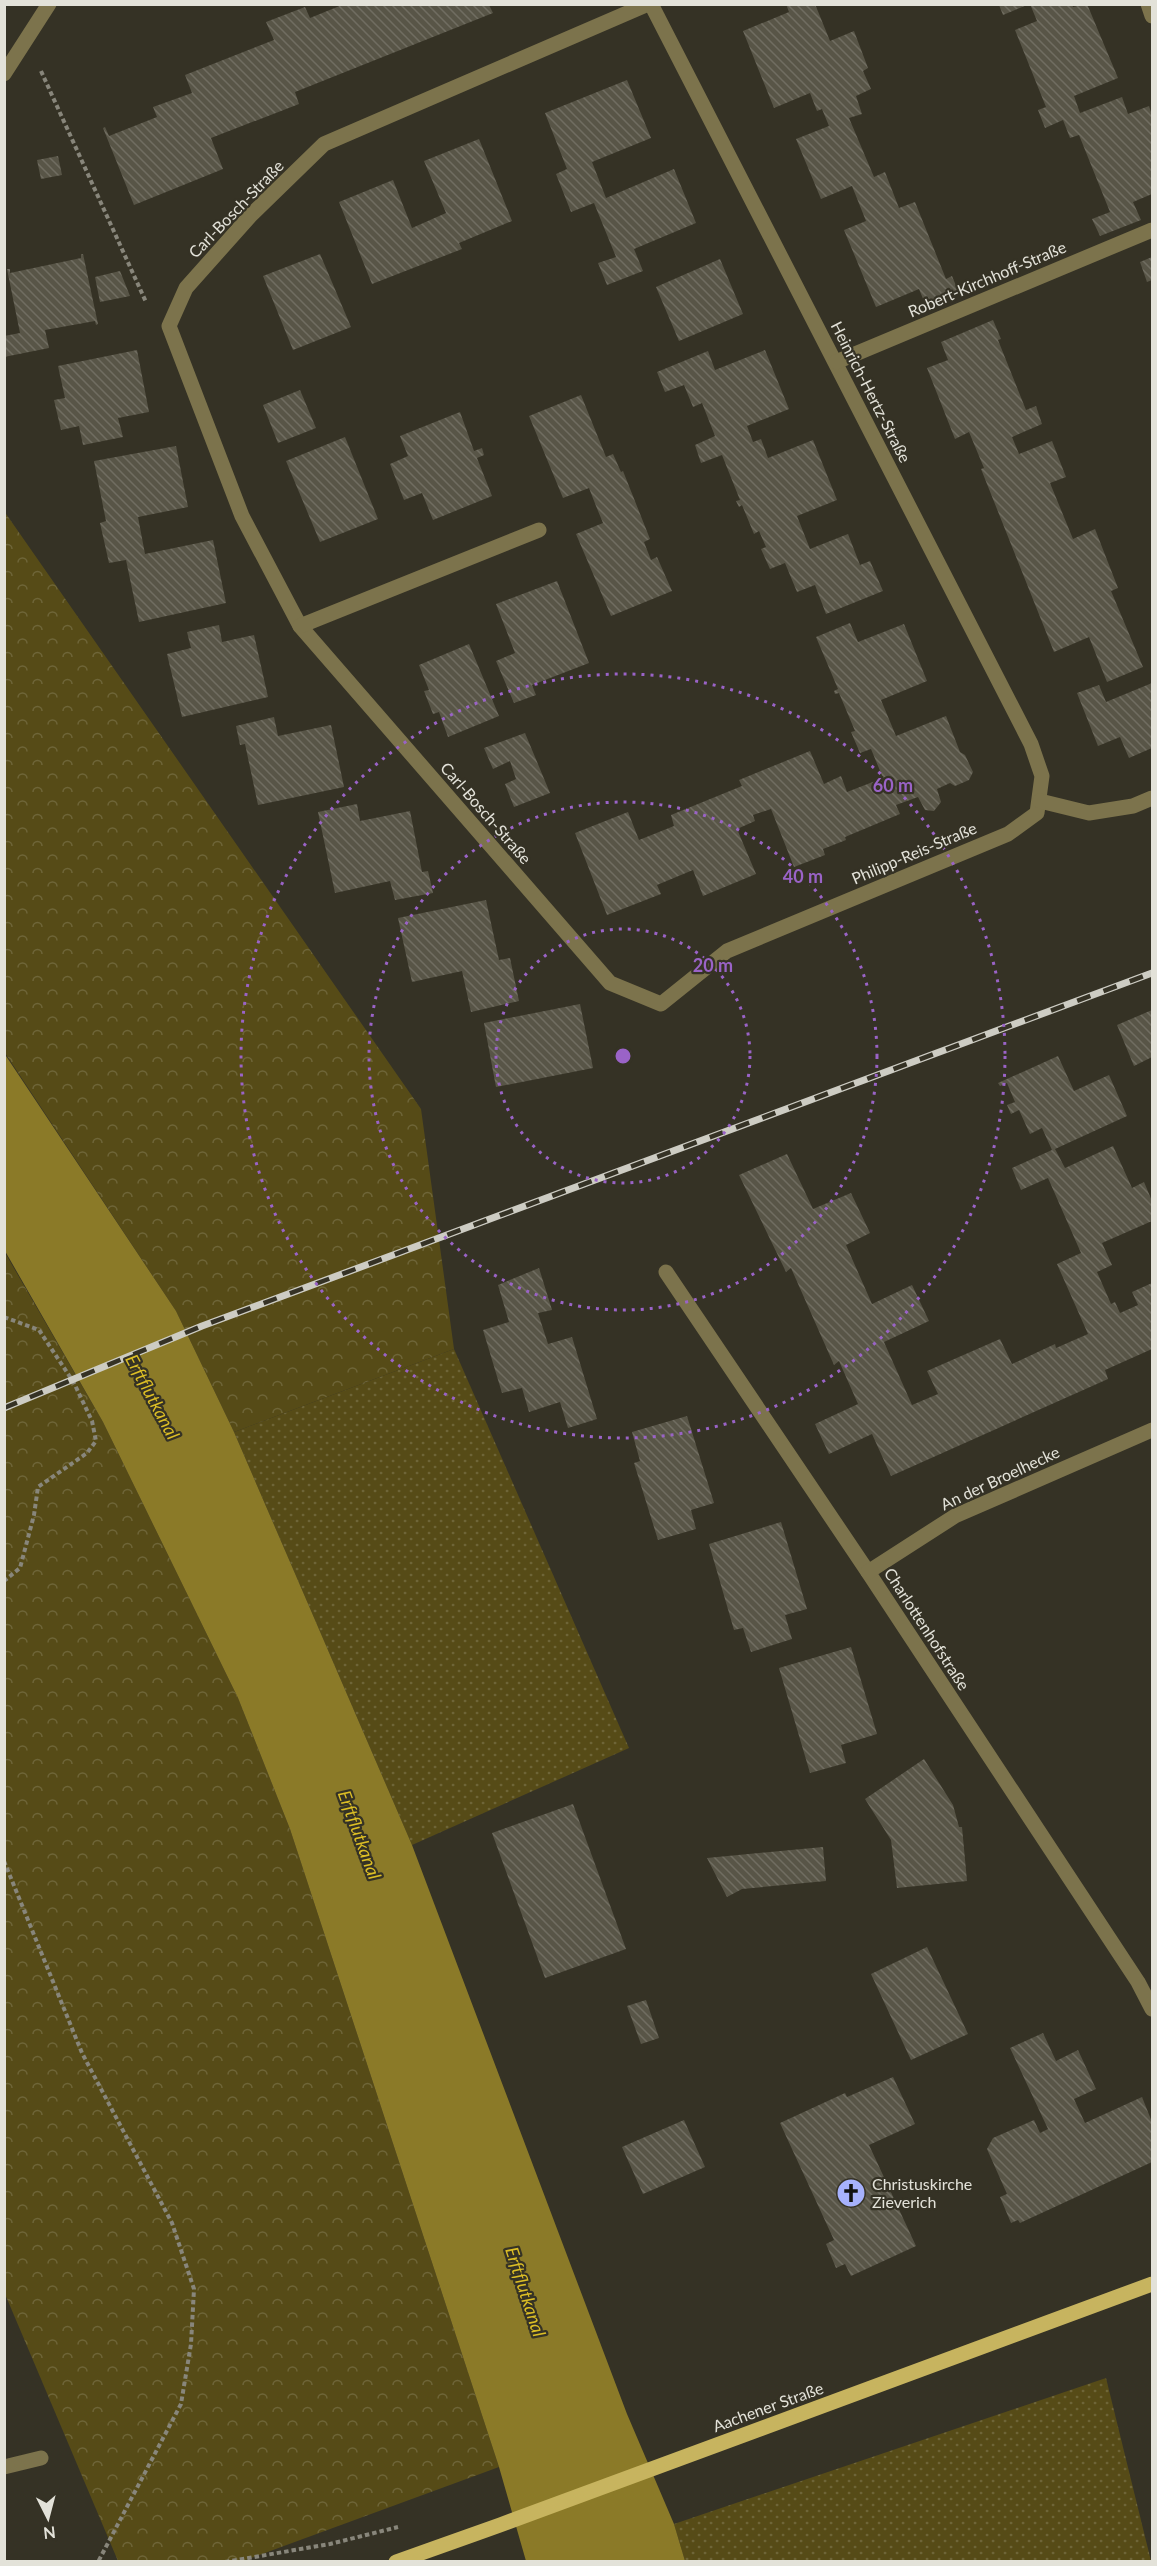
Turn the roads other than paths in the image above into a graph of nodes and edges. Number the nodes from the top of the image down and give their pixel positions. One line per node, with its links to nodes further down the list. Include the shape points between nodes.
1 (49, 4): 5 (street)
2 (649, 4): 7 (street, Heinrich-Hertz-Straße); 9 (street, Carl-Bosch-Straße, via 324,144 251,215 186,288 170,326 242,516)
3 (1148, 4): 4 (street)
4 (1152, 16)
5 (4, 74)
6 (1152, 230): 7 (street, Robert-Kirchhoff-Straße)
7 (836, 362): 11 (street, Heinrich-Hertz-Straße, via 1031,744 1042,776)
8 (539, 530): 9 (street)
9 (300, 626): 12 (street, Carl-Bosch-Straße, via 610,983)
10 (1152, 798): 11 (street, via 1133,806 1089,813)
11 (1040, 801): 12 (street, Philipp-Reis-Straße, via 1037,813 1008,834 727,951)
12 (661, 1004)
13 (666, 1272): 15 (street, Charlottenhofstraße)
14 (1152, 1430): 15 (street, An der Broelhecke, via 955,1516)
15 (868, 1572): 16 (street, Charlottenhofstraße)
16 (1152, 2009)
17 (1152, 2284): 20 (main road, Aachener Straße)
18 (41, 2458): 19 (street)
19 (4, 2467)
20 (396, 2562)

